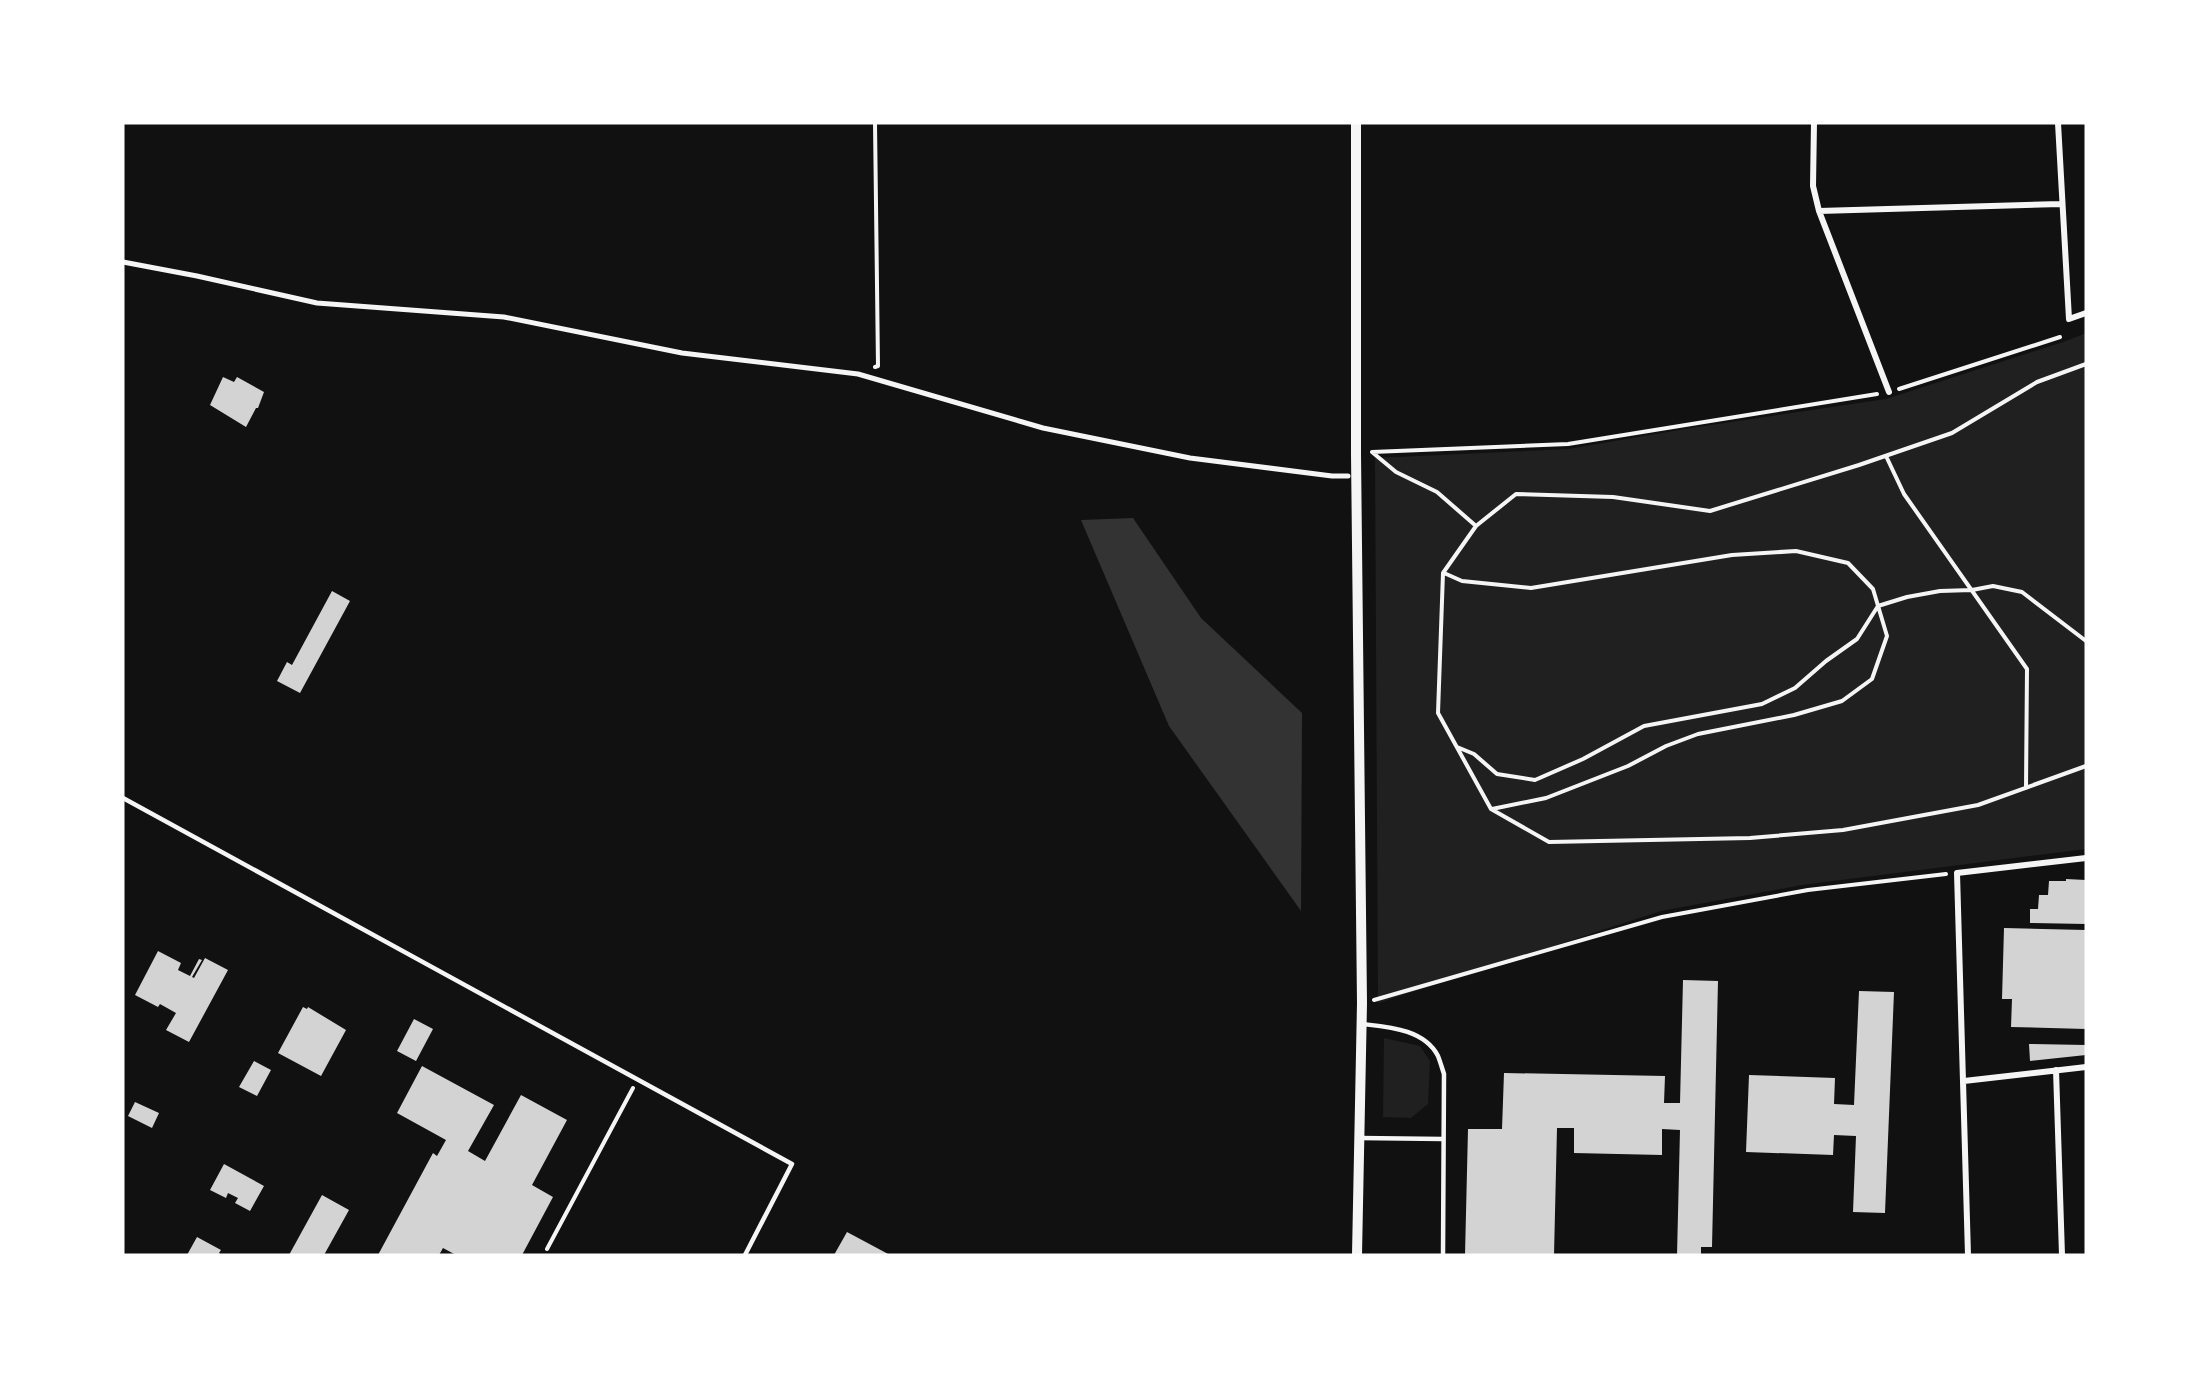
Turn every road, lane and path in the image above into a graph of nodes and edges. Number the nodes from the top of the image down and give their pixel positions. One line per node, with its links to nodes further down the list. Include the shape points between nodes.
1 (874, 123): 11 (path, via 878,366)
2 (1356, 123): 28 (street)
3 (1814, 123): 6 (street, via 1813,186)
4 (2058, 123): 5 (street)
5 (2061, 204): 6 (street); 8 (street, via 2069,320)
6 (1819, 211): 12 (street)
7 (123, 262): 11 (street, via 317,303 504,317 682,353)
8 (2086, 313)
9 (2060, 337): 12 (path)
10 (2086, 364): 13 (path, via 2037,382 1952,433)
11 (858, 374): 14 (street, via 1043,428 1190,458)
12 (1889, 392): 15 (path, via 1568,444 1372,452 1396,472 1437,492)
13 (1886, 456): 15 (path, via 1710,511 1612,497 1516,494); 17 (path, via 1904,494)
14 (1348, 476)
15 (1476, 526): 16 (path)
16 (1443, 573): 18 (path, via 1462,581 1531,588 1732,555 1796,551 1848,564 1873,589); 20 (path, via 1438,713)
17 (1972, 590): 18 (path, via 1940,591); 19 (path, via 1993,586 2022,592); 22 (path, via 2027,669)
18 (1878, 606): 20 (path, via 1857,639 1795,688 1762,704 1644,726 1535,780 1497,774 1474,754); 24 (path, via 1887,636 1872,679 1842,701 1698,734 1546,798)
19 (2086, 641)
20 (1457, 747): 24 (path)
21 (2086, 766): 22 (path)
22 (2026, 788): 24 (path, via 1978,805 1843,830 1750,838 1549,842)
23 (123, 798): 31 (lane)
24 (1491, 809)
25 (2086, 858): 26 (street)
26 (1957, 873): 27 (path, via 1808,890 1662,916); 32 (street)
27 (1374, 1000)
28 (1362, 1024): 33 (street); 34 (lane, via 1406,1031 1423,1038 1437,1055 1444,1074)
29 (2086, 1067): 30 (street)
30 (2056, 1070): 32 (street); 40 (street)
31 (638, 1079): 35 (path); 36 (lane, via 792,1164)
32 (1964, 1082): 39 (street)
33 (1359, 1138): 34 (lane); 37 (street)
34 (1443, 1139): 38 (lane)
35 (547, 1249)
36 (745, 1255)
37 (1357, 1255)
38 (1443, 1255)
39 (1968, 1255)
40 (2062, 1255)

